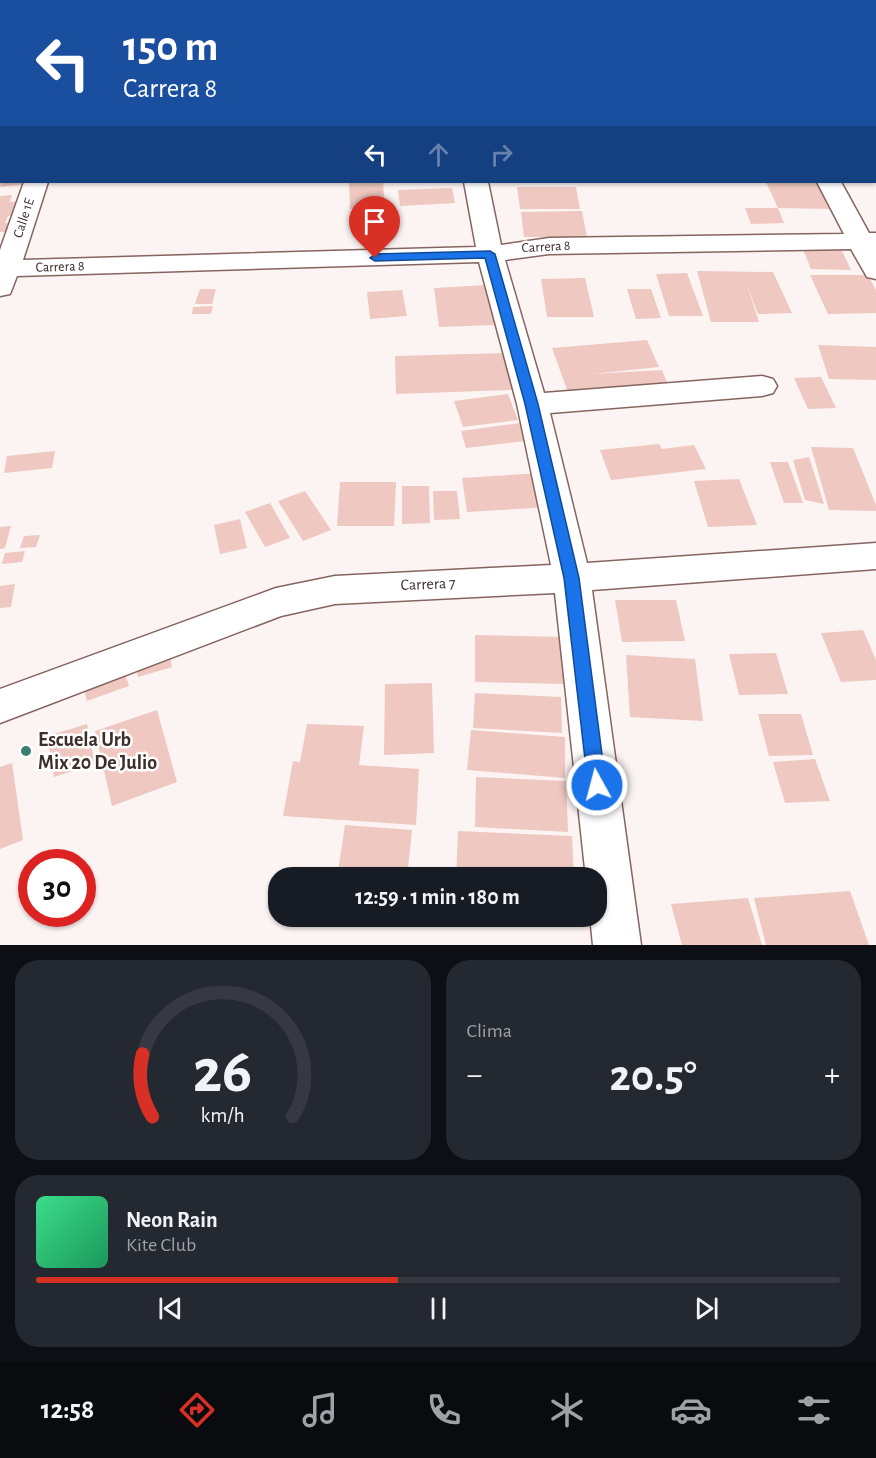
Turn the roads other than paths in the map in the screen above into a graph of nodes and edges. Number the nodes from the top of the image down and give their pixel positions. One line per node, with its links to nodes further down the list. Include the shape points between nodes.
1 (36, 183): 7 (street, Calle 1E)
2 (476, 183): 5 (street)
3 (830, 183): 4 (street)
4 (868, 241): 5 (street, Carrera 8, via 549,246); 6 (street)
5 (490, 254): 7 (street, Carrera 8); 9 (street)
6 (876, 271)
7 (3, 275)
8 (762, 386): 9 (street)
9 (532, 404): 11 (street)
10 (876, 556): 11 (street, Carrera 7)
11 (572, 578): 12 (street, Carrera 7, via 335,590 276,603); 13 (street)
12 (0, 706)
13 (617, 945)

